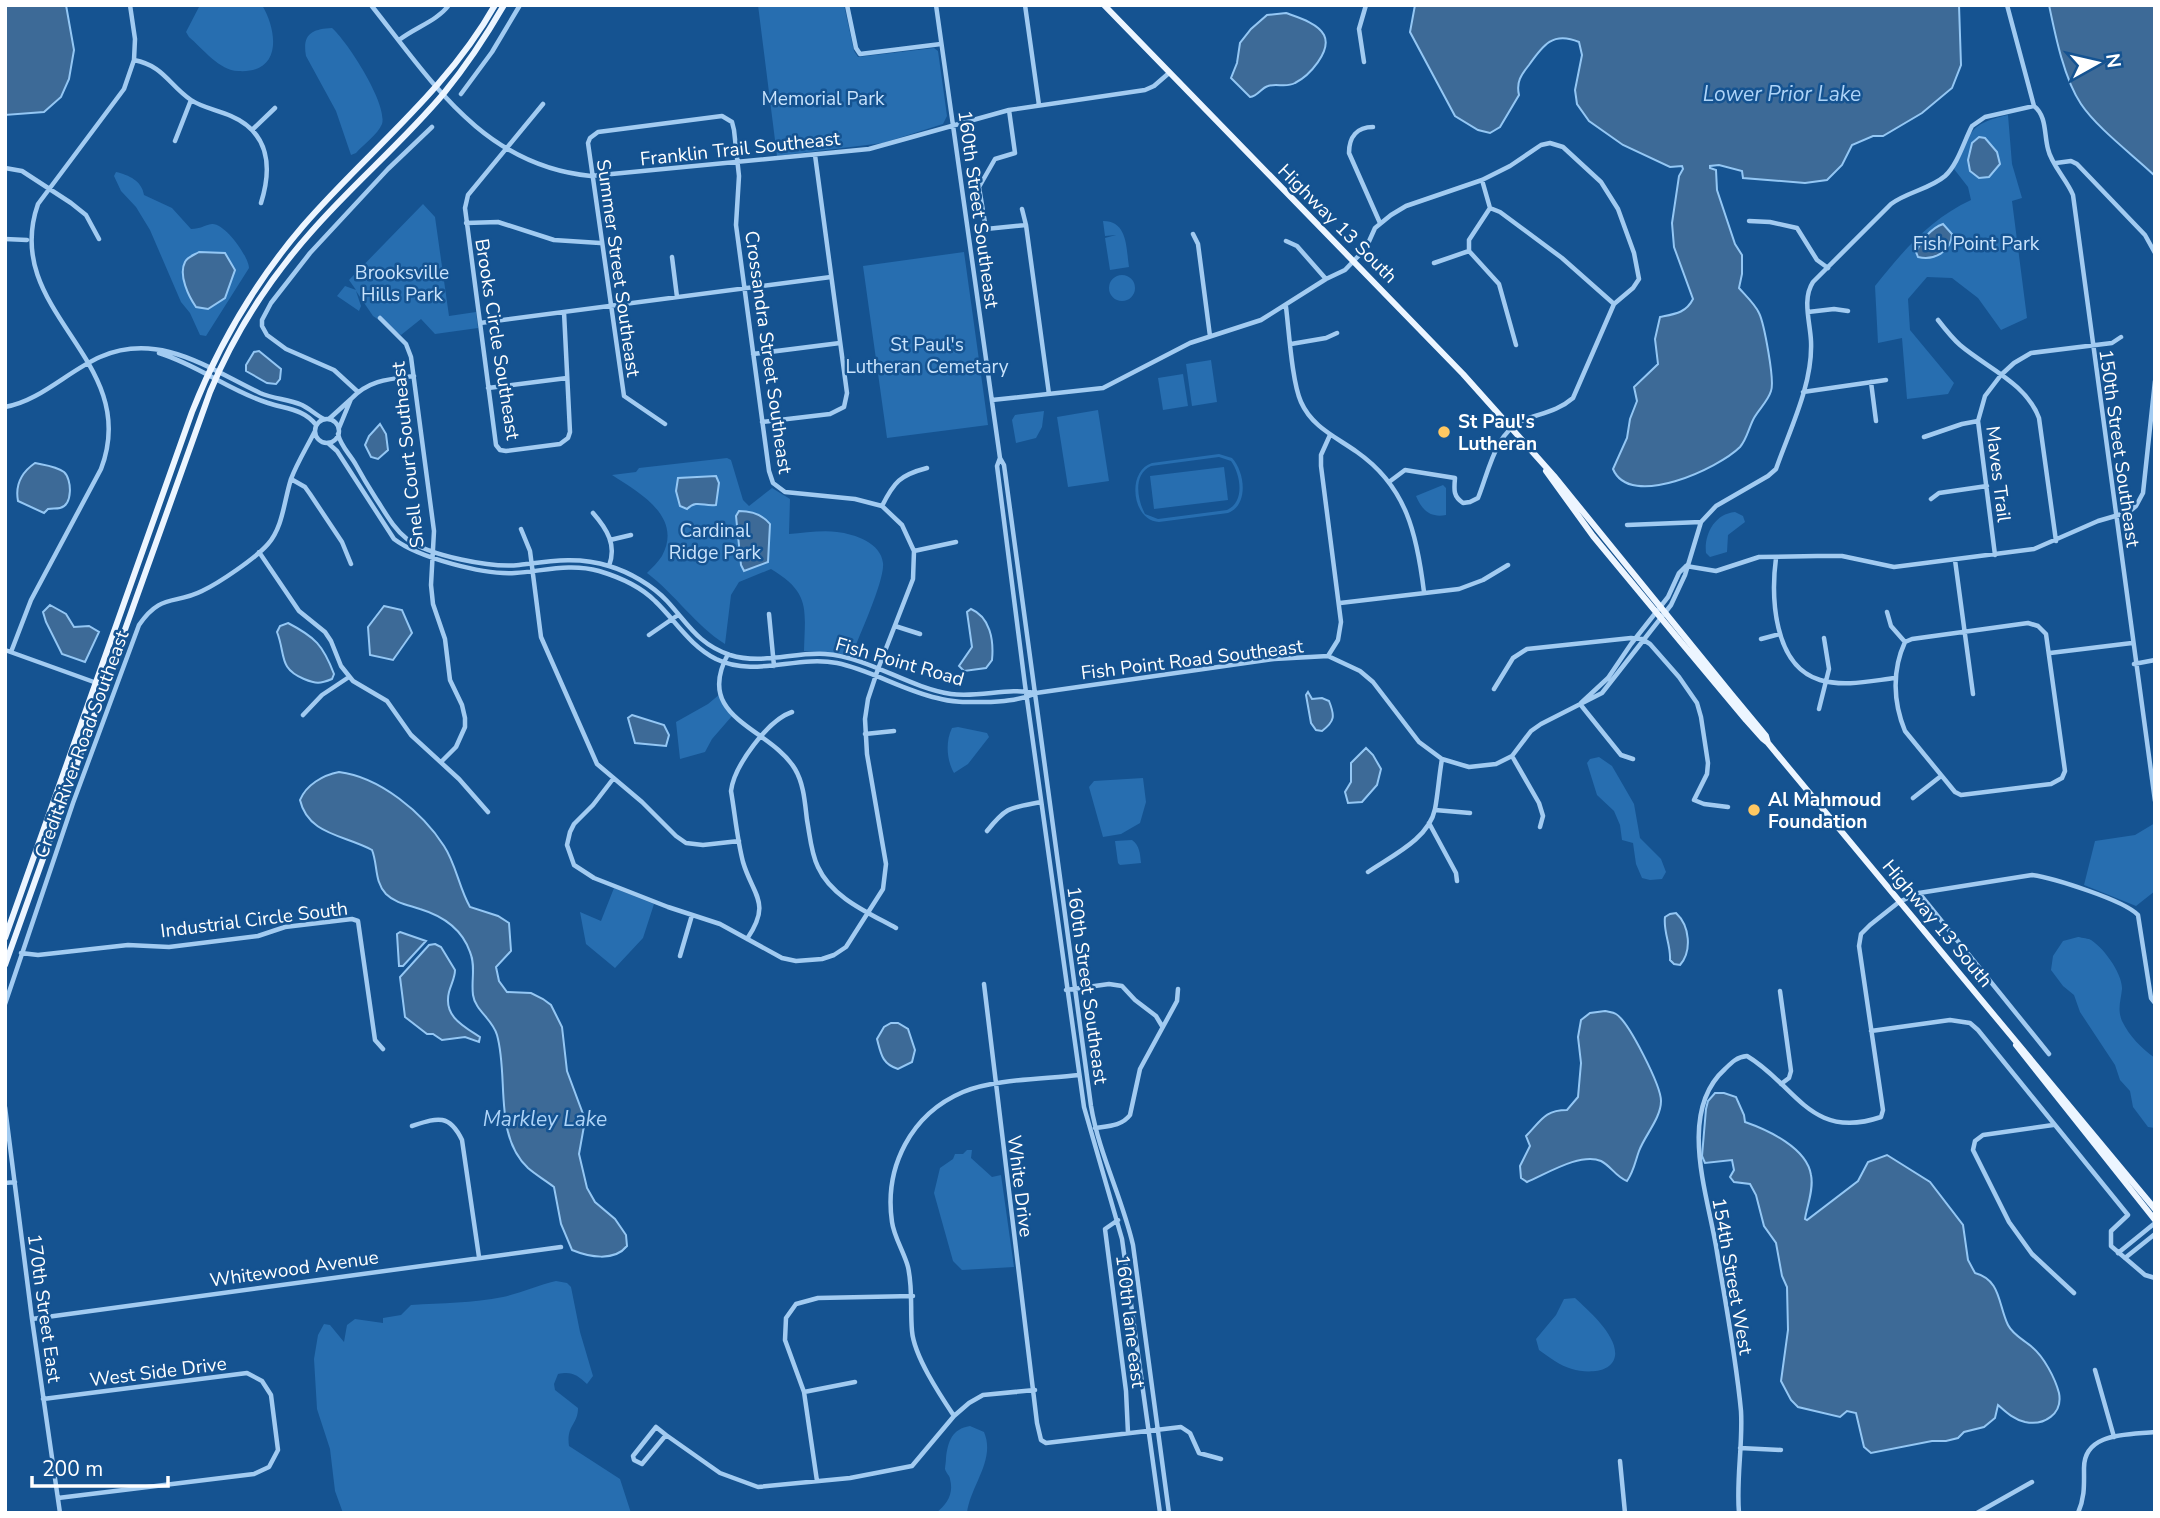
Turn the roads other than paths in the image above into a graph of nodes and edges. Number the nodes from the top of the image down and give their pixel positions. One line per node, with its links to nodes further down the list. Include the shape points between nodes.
1 (130, 5): 15 (street)
2 (371, 5): 13 (street, Franklin Trail Southeast)
3 (449, 5): 13 (street, via 438,18)
4 (495, 5): 18 (main road)
5 (504, 5): 19 (main road)
6 (520, 5): 20 (street)
7 (847, 5): 14 (street, via 860,54)
8 (936, 5): 14 (street, 160th Street Southeast)
9 (1025, 5): 23 (street)
10 (1104, 5): 17 (main road, Highway 13 South)
11 (1366, 5): 16 (street, via 1359,29)
12 (2007, 5): 24 (street, 150th Street Southeast)
13 (399, 40): 18 (street, Franklin Trail Southeast)
14 (941, 44): 27 (street, 160th Street Southeast)
15 (134, 60): 21 (street, via 162,71); 40 (street, via 119,98)
16 (1364, 62)
17 (1169, 73): 23 (street, Franklin Trail Southeast, via 1145,90); 57 (main road, Highway 13 South)
18 (436, 87): 19 (street, Franklin Trail Southeast); 82 (main road, via 290,242 247,302)
19 (443, 94): 33 (street, Franklin Trail Southeast); 84 (main road, via 285,264)
20 (461, 94)
21 (191, 100): 30 (street, via 232,116); 32 (street)
22 (543, 104): 33 (street, Brooks Circle Southeast)
23 (1039, 105): 26 (street, Franklin Trail Southeast)
24 (2034, 106): 36 (street, 150th Street Southeast, via 2042,116 2048,151); 59 (street, via 1978,121 1945,177 1900,197)
25 (275, 108): 30 (street)
26 (1009, 110): 27 (street, Franklin Trail Southeast); 47 (street, via 1015,153 995,159 981,179 984,225 986,229)
27 (953, 125): 34 (street, Franklin Trail Southeast, via 869,149); 95 (street, 160th Street Southeast)
28 (432, 127): 91 (street, via 310,253 262,320 267,335 286,349 334,370)
29 (1373, 127): 46 (street, via 1353,135 1349,153)
30 (252, 130): 41 (street, via 269,164)
31 (590, 138): 35 (street, Crossandra Street Southeast, via 598,132 722,116 732,122); 38 (street, Summer Street Southeast)
32 (175, 141)
33 (505, 149): 38 (street, Franklin Trail Southeast, via 542,167); 45 (street, Brooks Circle Southeast, via 468,195)
34 (815, 155): 35 (street, Franklin Trail Southeast); 60 (street)
35 (739, 163): 38 (street, Franklin Trail Southeast); 62 (street, Crossandra Street Southeast, via 736,225)
36 (2056, 163): 55 (street, via 2077,164 2145,235); 79 (street, 150th Street Southeast, via 2073,195)
37 (5, 168): 40 (street, via 22,171)
38 (591, 176): 53 (street, Summer Street Southeast)
39 (1482, 180): 42 (street); 46 (street, via 1406,206); 64 (street, via 1550,143 1563,147 1589,169 1618,209 1639,270 1633,288)
40 (50, 190): 50 (street, via 86,215); 51 (street, via 30,220)
41 (261, 203)
42 (1490, 208): 54 (street, via 1469,240); 64 (street, via 1562,258)
43 (1022, 209): 47 (street)
44 (1749, 221): 59 (street, via 1797,228 1817,260)
45 (466, 223): 53 (street, via 498,222 554,240); 72 (street, Brooks Circle Southeast)
46 (1380, 223): 57 (street)
47 (1026, 225): 93 (street)
48 (1193, 234): 74 (street)
49 (5, 239): 51 (street)
50 (99, 239)
51 (27, 240): 81 (street, via 35,284)
52 (1286, 241): 61 (street, via 1297,246)
53 (600, 243): 65 (street, Summer Street Southeast)
54 (1469, 251): 58 (street); 78 (street, via 1499,284)
55 (2155, 253)
56 (672, 257): 63 (street)
57 (1354, 262): 61 (street); 102 (main road, Highway 13 South)
58 (1434, 263)
59 (1828, 268): 69 (street, via 1806,292)
60 (831, 277): 62 (street); 76 (street)
61 (1326, 279): 66 (street)
62 (745, 288): 63 (street); 80 (street, Crossandra Street Southeast)
63 (677, 297): 65 (street)
64 (1614, 304): 102 (street, via 1573,398 1562,408)
65 (609, 306): 68 (street); 101 (street, Summer Street Southeast, via 624,396)
66 (1286, 307): 74 (street); 77 (street)
67 (1848, 311): 69 (street)
68 (564, 312): 72 (street); 86 (street, Brooks Circle Southeast)
69 (1808, 312): 92 (street, via 1811,344)
70 (380, 318): 85 (street, Snell Court Southeast, via 406,344)
71 (1938, 320): 83 (street, via 1959,344)
72 (480, 323): 90 (street, Brooks Circle Southeast)
73 (1337, 332): 77 (street)
74 (1210, 336): 93 (street, via 1109,386)
75 (2121, 337): 79 (street, Maves Trail)
76 (839, 343): 80 (street); 100 (street, via 847,393 844,407 830,414)
77 (1291, 344): 105 (street, via 1300,401)
78 (1516, 345)
79 (2092, 346): 83 (street, Maves Trail, via 2031,353); 117 (street, 150th Street Southeast)
80 (753, 354): 100 (street, Crossandra Street Southeast)
81 (85, 365): 82 (street, via 115,352 148,350 177,353); 96 (street, via 27,400); 155 (street, via 104,398 109,421 107,450)
82 (210, 370): 84 (street); 168 (main road)
83 (2001, 375): 99 (street, Maves Trail, via 1985,396); 123 (street, via 2026,394 2039,418)
84 (217, 376): 97 (street, via 301,405); 103 (street, via 258,400 307,415); 170 (main road)
85 (414, 376): 91 (street, via 374,382); 125 (street, Snell Court Southeast)
86 (568, 378): 90 (street); 90 (street, Brooks Circle Southeast, via 568,438 560,444 506,452 496,445)
87 (1886, 380): 89 (street)
88 (2155, 381): 117 (street, via 2143,494 2129,512)
89 (1871, 382): 92 (street); 98 (street)
90 (488, 388)
91 (358, 392): 94 (street)
92 (1803, 392): 118 (street, via 1776,469 1716,506)
93 (1049, 394): 95 (street)
94 (351, 399): 97 (street); 104 (street)
95 (992, 400): 109 (street, 160th Street Southeast)
96 (5, 407)
97 (326, 419): 103 (street); 104 (street, via 335,422)
98 (1876, 421)
99 (1978, 421): 106 (street); 113 (street, Maves Trail)
100 (762, 422): 115 (street, Crossandra Street Southeast, via 771,477 785,492)
101 (665, 424)
102 (1511, 427): 112 (street, via 1502,437 1478,498 1470,502 1457,498 1455,478 1405,470); 140 (main road, Highway 13 South)
103 (316, 428): 107 (street, via 317,437); 108 (street, Credit River Road Southeast)
104 (338, 431): 107 (street, via 334,440); 125 (street, Fish Point Road, via 393,525 406,539)
105 (1330, 435): 112 (street); 139 (street, via 1321,466)
106 (1924, 437)
107 (326, 442): 108 (street); 129 (street, Fish Point Road, via 394,539)
108 (309, 445): 111 (street, Credit River Road Southeast)
109 (1000, 457): 172 (street, 160th Street Southeast, via 997,466); 173 (street, 160th Street Southeast)
110 (927, 468): 115 (street, via 896,481)
111 (291, 479): 127 (street, Credit River Road Southeast, via 275,532); 133 (street, via 310,494)
112 (1389, 482): 138 (street, via 1415,534)
113 (1987, 486): 114 (street, via 1939,493); 128 (street, Maves Trail)
114 (1931, 499)
115 (882, 506): 126 (street, via 902,525)
116 (593, 513): 122 (street)
117 (2115, 516): 123 (street); 154 (street, 150th Street Southeast)
118 (1701, 522): 119 (street); 136 (street)
119 (1627, 525)
120 (521, 529): 132 (street)
121 (631, 535): 122 (street)
122 (610, 540): 135 (street)
123 (2056, 541): 128 (street)
124 (956, 542): 126 (street)
125 (433, 551): 129 (street, Snell Court Southeast); 132 (street, Fish Point Road, via 487,564)
126 (914, 551): 145 (street, via 913,579)
127 (259, 552): 166 (street, via 299,611 325,632); 211 (street, Credit River Road Southeast, via 200,592 156,606 139,625)
128 (1995, 555): 131 (street)
129 (433, 558): 137 (street, Fish Point Road, via 487,571); 186 (street, Snell Court Southeast, via 433,604 445,639 450,680 465,718 461,738)
130 (1776, 558): 131 (street, via 1842,556 1894,567); 136 (street, via 1759,557 1716,571); 148 (street, via 1773,601)
131 (1955, 560): 146 (street)
132 (531, 563): 135 (street, Fish Point Road, via 572,559); 137 (street)
133 (351, 564)
134 (1507, 565): 138 (street, via 1468,587)
135 (609, 566): 143 (street, Fish Point Road, via 653,589)
136 (1686, 566): 140 (street, via 1681,586)
137 (533, 570): 144 (street, Fish Point Road, via 589,568 611,575 641,590); 190 (street, via 547,653 591,753)
138 (1424, 592): 139 (street)
139 (1340, 603): 158 (street, via 1338,640)
140 (1661, 612): 151 (street); 205 (main road, Highway 13 South)
141 (1887, 612): 153 (street, via 1891,626)
142 (769, 614): 159 (street)
143 (678, 615): 144 (street); 157 (street, Fish Point Road, via 697,638)
144 (671, 619): 149 (street); 161 (street, Fish Point Road, via 700,650)
145 (895, 626): 147 (street); 164 (street)
146 (1964, 632): 153 (street); 156 (street, via 2028,623 2046,634); 174 (street)
147 (920, 634)
148 (1780, 634): 152 (street); 169 (street, via 1799,667)
149 (649, 635)
150 (1824, 638): 169 (street)
151 (1639, 639): 171 (street, via 1527,649 1513,658); 176 (street, via 1602,693); 194 (street, via 1679,677 1697,703 1708,763 1694,800)
152 (1761, 639)
153 (1905, 642): 167 (street)
154 (2132, 643): 156 (street); 162 (street, 150th Street Southeast)
155 (8, 651): 168 (street)
156 (2050, 653): 189 (street, via 2065,771 2062,778 2051,784 1969,795 1955,792)
157 (728, 654): 159 (street, Fish Point Road, via 755,660); 161 (street)
158 (1328, 656): 173 (street, Fish Point Road Southeast, via 1274,659); 184 (street, Fish Point Road Southeast, via 1373,682 1419,742)
159 (773, 658): 163 (street); 164 (street, Fish Point Road, via 826,654)
160 (2155, 660): 162 (street)
161 (724, 662): 163 (street, Fish Point Road, via 751,668); 182 (street, via 721,698 737,719)
162 (2134, 664): 188 (street, 150th Street Southeast)
163 (774, 666): 165 (street, Fish Point Road, via 835,663)
164 (878, 669): 165 (street); 172 (street, Fish Point Road, via 950,694)
165 (876, 676): 175 (street, Fish Point Road, via 952,701); 181 (street)
166 (349, 677): 179 (street); 186 (street, via 387,701 411,734)
167 (1895, 678): 169 (street); 189 (street, via 1905,731)
168 (95, 682): 170 (street); 209 (main road)
169 (1828, 682): 177 (street)
170 (105, 686): 213 (main road)
171 (1494, 689)
172 (1026, 691): 173 (street, Fish Point Road); 175 (street, 160th Street Southeast)
173 (1036, 693): 175 (street, Fish Point Road); 215 (street, 160th Street Southeast)
174 (1973, 694)
175 (1027, 698): 192 (street, 160th Street Southeast)
176 (1580, 704): 183 (street, via 1531,731); 185 (street, via 1621,755)
177 (1819, 709)
178 (792, 712): 182 (street, via 782,715)
179 (303, 715)
180 (894, 731): 181 (street)
181 (865, 734): 206 (street, via 886,864 883,889)
182 (761, 738): 201 (street, via 732,780); 206 (street, via 796,770 812,849 824,877)
183 (1511, 756): 184 (street, Fish Point Road Southeast, via 1481,767); 199 (street, via 1539,803)
184 (1442, 759): 195 (street)
185 (1633, 759)
186 (441, 762): 196 (street)
187 (2155, 762): 188 (street)
188 (2148, 763): 193 (street, 150th Street Southeast)
189 (1941, 776): 191 (street)
190 (613, 779): 201 (street, via 687,842); 207 (street, via 570,832 567,845 574,865 594,878)
191 (1913, 798)
192 (1041, 802): 200 (street, via 1002,812); 217 (street, 160th Street Southeast)
193 (2155, 802)
194 (1728, 807)
195 (1435, 810): 197 (street); 198 (street)
196 (488, 812)
197 (1471, 813)
198 (1429, 823): 202 (street, via 1413,841); 203 (street)
199 (1540, 827)
200 (987, 831)
201 (739, 841): 210 (street, via 760,905)
202 (1368, 872)
203 (1457, 881)
204 (1919, 893): 205 (street); 219 (street, via 2032,875 2127,906 2138,915); 225 (street)
205 (1899, 902): 222 (main road, Highway 13 South); 223 (street, via 1861,934)
206 (869, 913): 208 (street); 210 (street, via 846,947 822,959 782,958)
207 (692, 915): 210 (street); 212 (street)
208 (896, 928)
209 (5, 938)
210 (747, 939)
211 (21, 953): 220 (street, Credit River Road Southeast); 224 (street, Industrial Circle South, via 128,945 169,947 258,936 288,926 358,920 375,1040)
212 (680, 956)
213 (5, 965)
214 (984, 984): 227 (street, White Drive)
215 (1074, 987): 217 (street); 221 (street, via 1122,986); 232 (street, 160th Street Southeast)
216 (1178, 989): 221 (street, via 1177,1001)
217 (1066, 990): 226 (street, 160th Street Southeast)
218 (1780, 991): 228 (street, via 1791,1071)
219 (2155, 1003)
220 (5, 1004)
221 (1162, 1026): 232 (street, via 1140,1069 1130,1115 1118,1124)
222 (2003, 1026): 235 (main road, Highway 13 South); 237 (main road, Highway 13 South)
223 (1871, 1031): 228 (street, via 1881,1117 1848,1122 1827,1119 1811,1112); 230 (street, via 1950,1020 1970,1023)
224 (383, 1049)
225 (2049, 1054)
226 (1079, 1075): 227 (street); 236 (street, 160th Street Southeast, via 1089,1129)
227 (996, 1084): 245 (street, via 964,1091 939,1106 902,1147 890,1198 892,1225 908,1265); 249 (street, White Drive)
228 (1781, 1084): 259 (street, 154th Street West, via 1754,1059 1738,1057 1709,1089 1698,1148 1741,1412)
229 (5, 1107): 233 (street, 170th Street East)
230 (2054, 1125): 240 (street, via 2127,1215 2111,1231 2111,1246); 244 (street, via 1983,1135 1973,1150 2009,1222 2032,1255)
231 (412, 1126): 241 (street, via 445,1120 459,1132)
232 (1095, 1128): 253 (street, 160th Street Southeast, via 1133,1245)
233 (15, 1182): 234 (street); 246 (street, 170th Street East)
234 (5, 1183)
235 (2155, 1209)
236 (1118, 1220): 254 (street, 160th Street Southeast); 256 (street, 160th lane east, via 1105,1229)
237 (2155, 1222): 240 (street)
238 (2155, 1234): 242 (street)
239 (561, 1247): 241 (street, Whitewood Avenue)
240 (2118, 1253): 242 (street)
241 (479, 1257): 246 (street, Whitewood Avenue)
242 (2125, 1258): 243 (street)
243 (2155, 1278)
244 (2074, 1293)
245 (913, 1296): 250 (street, via 818,1298 796,1304 786,1318 785,1340); 252 (street, via 912,1334 931,1382)
246 (32, 1319): 251 (street, 170th Street East)
247 (2095, 1370): 258 (street)
248 (855, 1382): 250 (street)
249 (1035, 1390): 252 (street, via 983,1395); 256 (street, White Drive, via 1037,1423 1046,1443)
250 (804, 1392): 263 (street)
251 (43, 1399): 265 (street, 170th Street East); 265 (street, West Side Drive, via 247,1373 262,1381 271,1395 278,1450 269,1467 254,1474)
252 (954, 1416): 263 (street, via 912,1466)
253 (1158, 1429): 254 (street); 261 (street, via 1181,1427 1190,1433 1199,1453); 268 (street, 160th Street Southeast)
254 (1149, 1430): 256 (street); 267 (street, 160th Street Southeast)
255 (2155, 1432): 258 (street)
256 (1128, 1433)
257 (666, 1435): 257 (street, via 642,1464 634,1460 656,1427); 263 (street, via 720,1473 758,1487)
258 (2114, 1437): 272 (street, via 2099,1440 2087,1452 2085,1492)
259 (1740, 1448): 260 (street); 270 (street, 154th Street West)
260 (1781, 1450)
261 (1221, 1459)
262 (1620, 1461): 269 (street)
263 (817, 1481)
264 (2032, 1482): 271 (street)
265 (58, 1498): 266 (street, 170th Street East)
266 (60, 1513)
267 (1160, 1513)
268 (1169, 1513)
269 (1626, 1513)
270 (1739, 1513)
271 (1977, 1513)
272 (2078, 1513)

